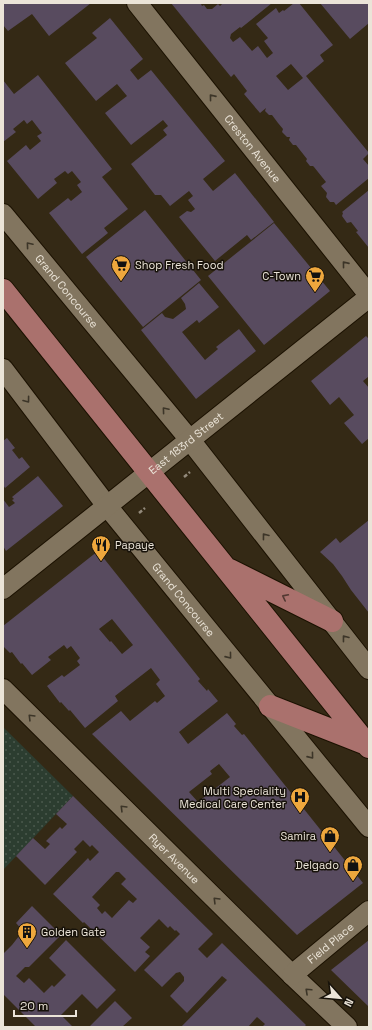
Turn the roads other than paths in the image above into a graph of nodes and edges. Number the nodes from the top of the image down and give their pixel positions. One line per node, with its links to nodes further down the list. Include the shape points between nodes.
1 (137, 3): 4 (street, Creston Avenue, one-way to 1)
2 (3, 214): 6 (street, Grand Concourse, one-way to 2)
3 (3, 290): 7 (main road)
4 (369, 296): 6 (street, East 183rd Street)
5 (3, 369): 8 (street, Grand Concourse, one-way to 8)
6 (190, 440): 7 (street, East 183rd Street); 11 (street, Grand Concourse, one-way to 6)
7 (149, 473): 8 (street, East 183rd Street); 9 (main road)
8 (107, 506): 10 (street, East 183rd Street); 14 (street, Grand Concourse, one-way to 14)
9 (224, 566): 11 (main road, one-way to 9); 15 (main road)
10 (3, 589)
11 (332, 621): 12 (street, Grand Concourse, one-way to 11)
12 (369, 669)
13 (3, 689): 18 (street, Ryer Avenue, one-way to 13)
14 (270, 706): 15 (main road); 16 (street, Grand Concourse, one-way to 16)
15 (367, 746)
16 (369, 827)
17 (369, 911): 18 (street, Field Place)
18 (292, 975): 19 (street, Ryer Avenue, one-way to 18)
19 (347, 1027)

